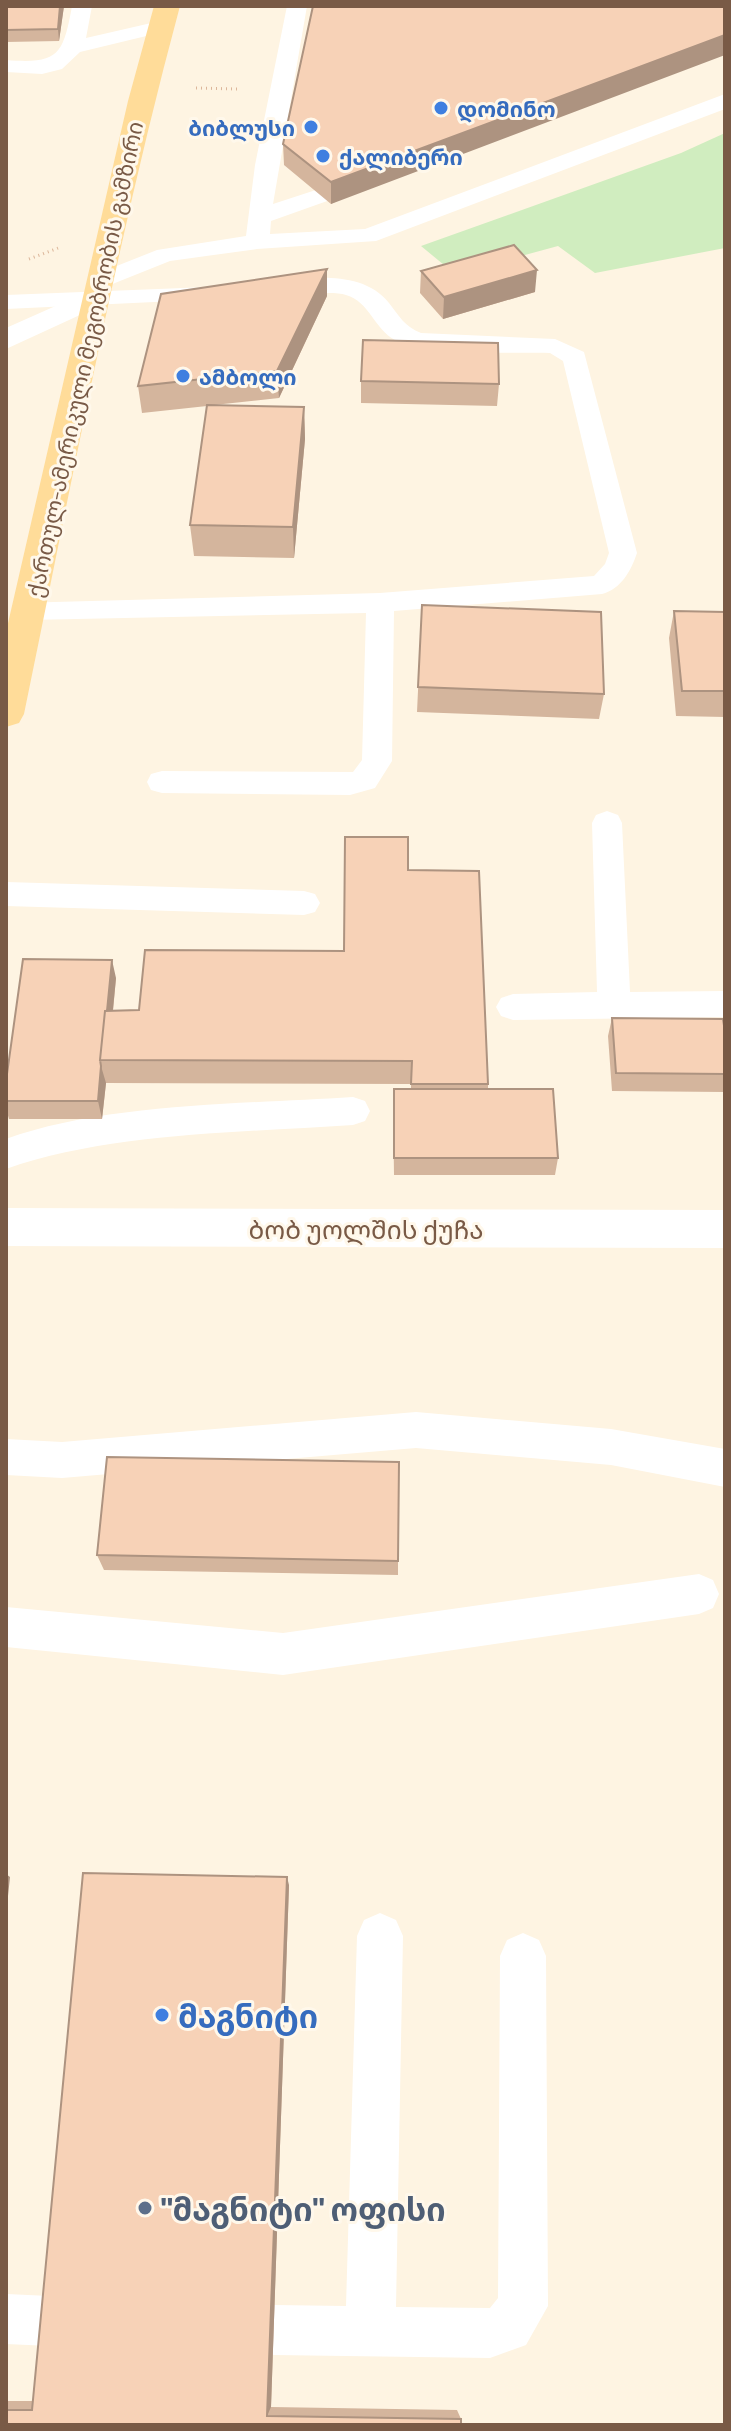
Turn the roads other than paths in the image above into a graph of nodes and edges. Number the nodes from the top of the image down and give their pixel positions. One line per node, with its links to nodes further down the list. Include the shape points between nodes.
1 (82, 6): 4 (lane)
2 (297, 6): 8 (lane, via 266,165)
3 (163, 16): 4 (lane); 10 (main road, ქართულ-ამერიკული მეგობრობის გამზირი)
4 (76, 47): 5 (lane, via 62,62)
5 (6, 66)
6 (725, 101): 9 (lane, via 368,236)
7 (322, 195): 8 (lane)
8 (262, 216): 9 (lane)
9 (257, 242): 10 (lane, via 165,255)
10 (99, 289): 11 (lane); 12 (street); 13 (lane, via 349,288 368,296 396,334 418,340 555,346 575,357 623,553 618,568 602,585); 14 (main road, ქართულ-ამერიკული მეგობრობის გამზირი)
11 (6, 302)
12 (6, 340)
13 (380, 603): 14 (lane); 16 (lane, via 377,761 364,780)
14 (28, 610): 15 (main road, ქართულ-ამერიკული მეგობრობის გამზირი)
15 (6, 714)
16 (162, 782)
17 (607, 823): 21 (lane)
18 (6, 894): 19 (lane)
19 (304, 903)
20 (725, 1004): 21 (lane)
21 (614, 1006): 22 (lane)
22 (513, 1007)
23 (353, 1111): 24 (lane, via 47,1139)
24 (6, 1154)
25 (6, 1227): 26 (street, ბობ უოლშის ქუჩა)
26 (725, 1229)
27 (6, 1457): 28 (lane, via 62,1460 416,1430 611,1447)
28 (725, 1468)
29 (699, 1594): 30 (lane, via 283,1654)
30 (6, 1627)
31 (380, 1936): 34 (lane)
32 (523, 1956): 34 (lane, via 523,2306 508,2327 490,2333)
33 (274, 2330): 34 (lane)
34 (370, 2333)

